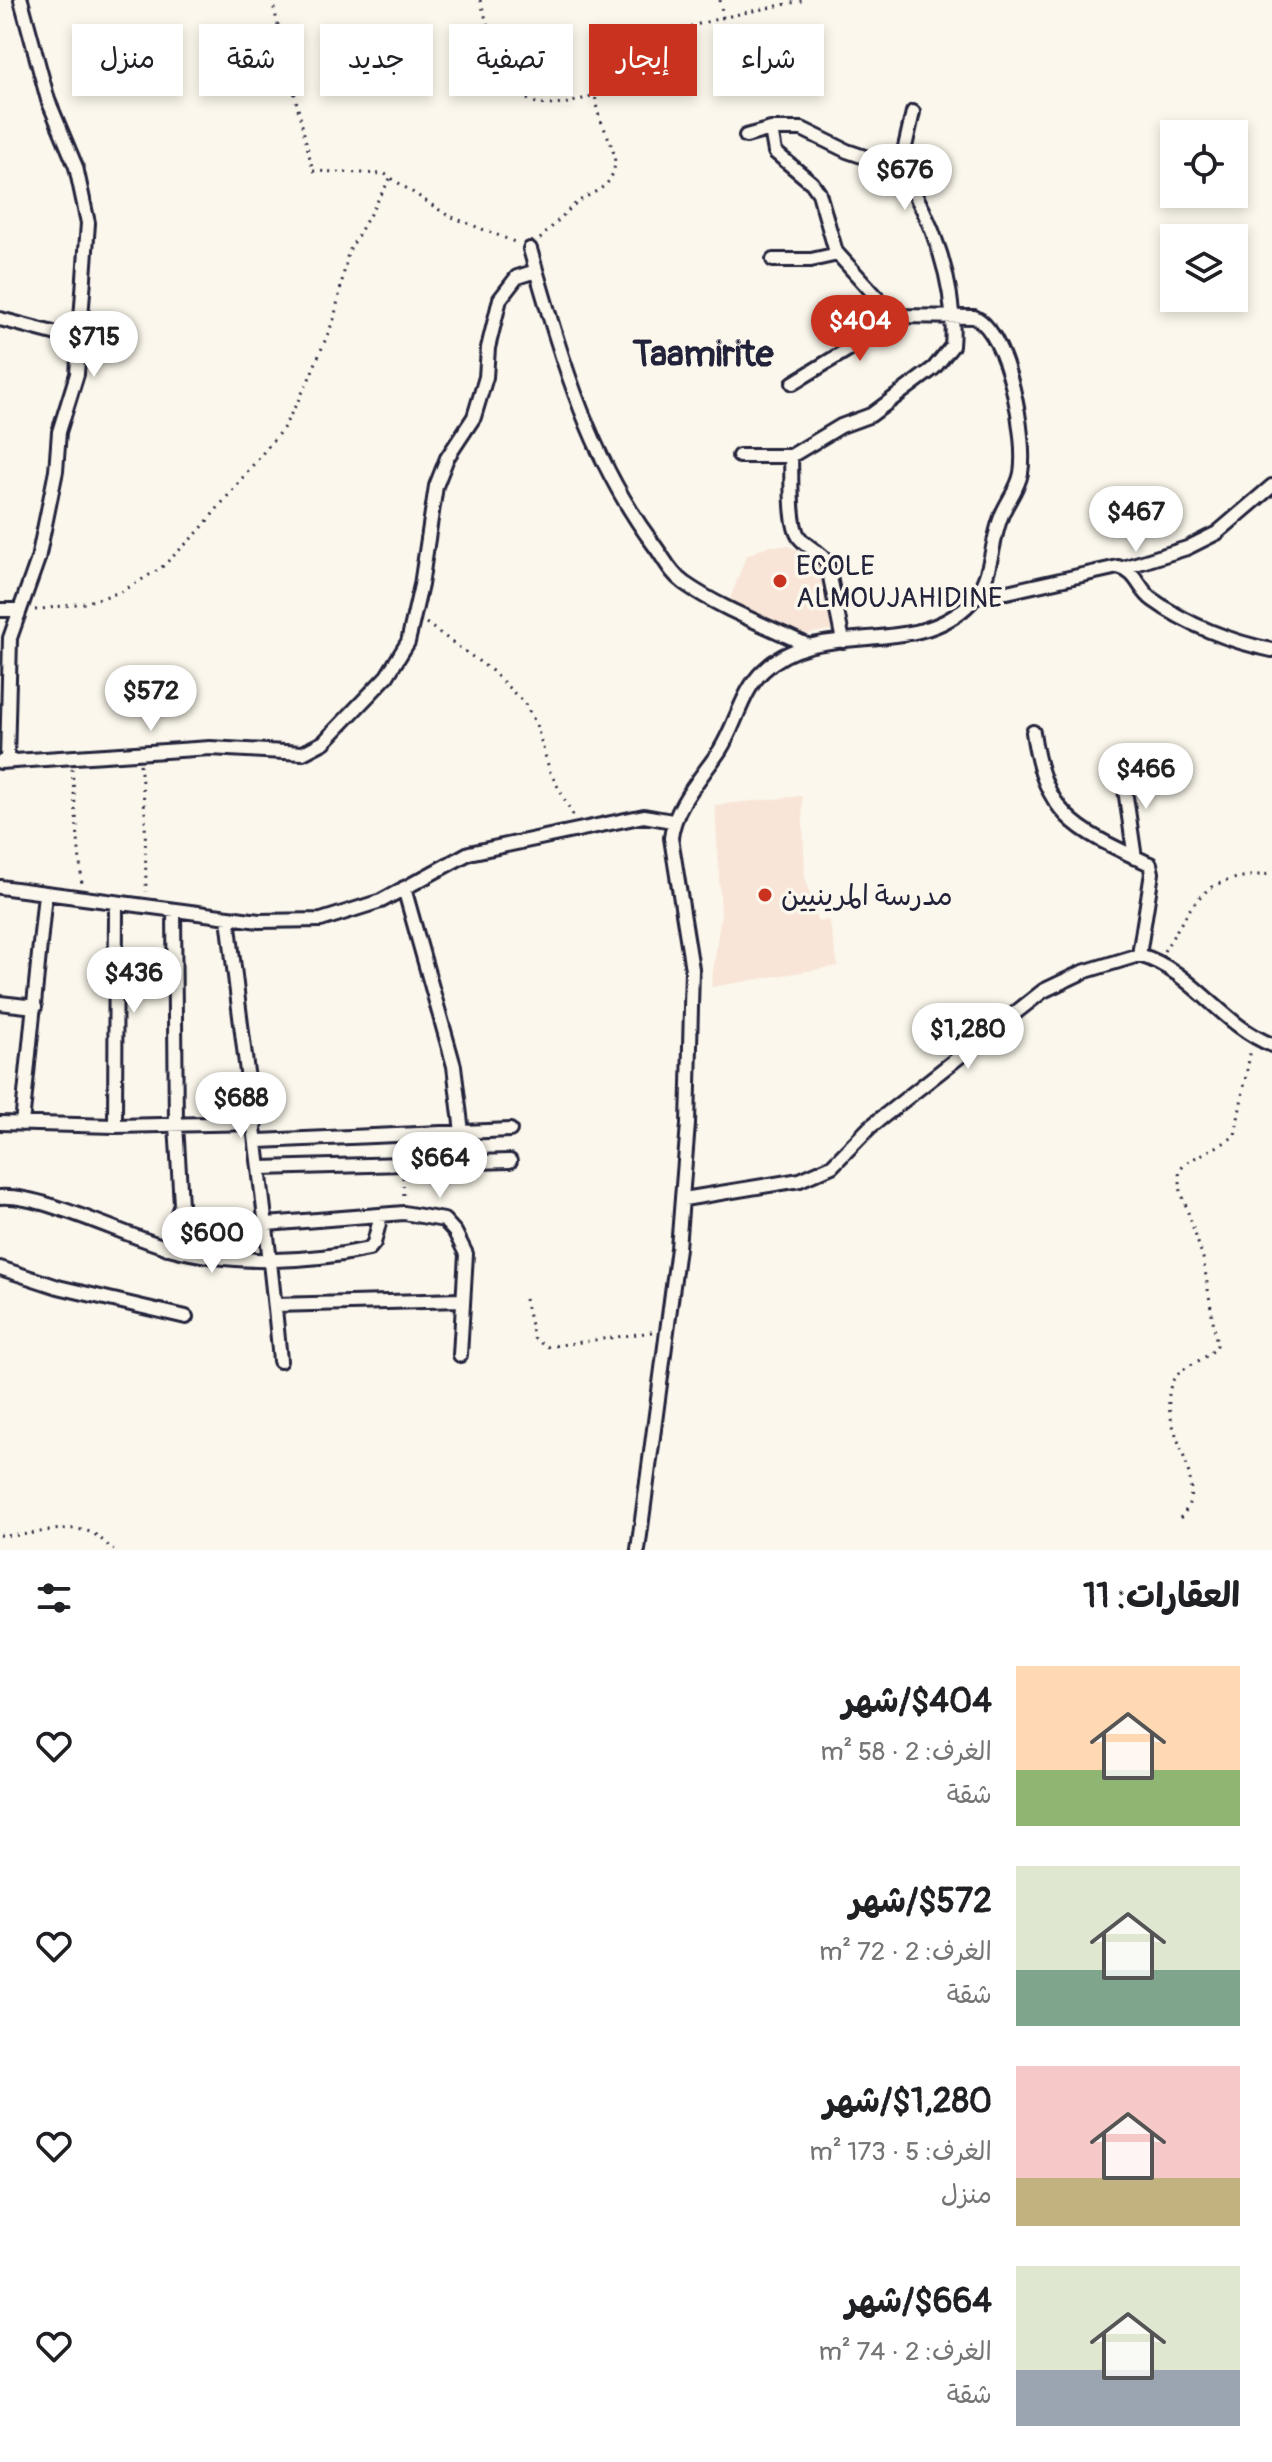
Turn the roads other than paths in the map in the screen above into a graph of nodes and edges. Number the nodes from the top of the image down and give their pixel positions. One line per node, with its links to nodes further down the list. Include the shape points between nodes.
1 (21, 0): 13 (street, via 48,100 84,195 88,238)
2 (913, 112): 5 (street)
3 (771, 129): 4 (street); 5 (street, via 802,129); 7 (street, via 775,152 819,193)
4 (746, 136)
5 (900, 169): 11 (street, via 923,208 947,277)
6 (530, 249): 9 (street)
7 (838, 254): 8 (street); 10 (street)
8 (773, 260)
9 (536, 271): 23 (street, via 579,407 610,481 668,567 692,587); 26 (street, via 517,277 500,299 474,417 436,486 408,642 397,664 364,702 315,749 303,753 225,748)
10 (894, 316): 11 (street); 14 (street)
11 (952, 317): 16 (street, via 952,346 934,368 871,415); 19 (street, via 981,320 1005,358 1013,380 1021,467)
12 (0, 319): 13 (street)
13 (80, 340): 21 (street, via 38,559)
14 (793, 383)
15 (739, 456): 16 (street)
16 (791, 456): 22 (street, via 794,526 801,541 827,562)
17 (1272, 486): 18 (street, via 1217,533)
18 (1123, 568): 19 (street, via 1007,592); 24 (street, via 1151,598 1185,620)
19 (977, 593): 22 (street, via 960,612 924,630)
20 (0, 610): 21 (street)
21 (18, 610): 26 (street, via 7,673)
22 (843, 641): 23 (street)
23 (809, 646): 28 (street, via 772,663 754,680 722,746)
24 (1272, 650)
25 (1033, 732): 29 (street, via 1042,782 1052,801 1076,824)
26 (4, 762)
27 (1122, 769): 29 (street)
28 (672, 821): 31 (street, via 644,816 469,853); 51 (street, via 692,969)
29 (1135, 858): 36 (street, via 1150,864 1152,873)
30 (0, 887): 32 (street)
31 (404, 888): 35 (street, via 356,912 321,920); 46 (street, via 454,1066)
32 (45, 894): 33 (street); 38 (street)
33 (116, 903): 34 (street); 44 (street)
34 (174, 911): 35 (street); 43 (street)
35 (228, 917): 41 (street)
36 (1139, 955): 39 (street, via 1158,960 1253,1037); 51 (street, via 1043,991 870,1127 832,1166 800,1180)
37 (0, 1003): 38 (street)
38 (35, 1007): 42 (street)
39 (1272, 1045)
40 (0, 1123): 42 (street)
41 (256, 1123): 43 (street); 47 (street)
42 (22, 1124): 44 (street)
43 (176, 1125): 44 (street); 54 (street, via 181,1204)
44 (115, 1126)
45 (510, 1130): 46 (street)
46 (462, 1132): 47 (street)
47 (259, 1141): 49 (street)
48 (510, 1161): 49 (street)
49 (262, 1168): 53 (street)
50 (0, 1197): 54 (street, via 37,1204)
51 (684, 1199): 62 (street)
52 (381, 1215): 53 (street); 55 (street, via 369,1249); 57 (street, via 439,1218 455,1232 466,1254)
53 (267, 1224): 55 (street)
54 (167, 1248): 55 (street, via 234,1260)
55 (268, 1259): 58 (street)
56 (0, 1268): 59 (street)
57 (462, 1300): 58 (street); 60 (street)
58 (275, 1305): 61 (street)
59 (186, 1317)
60 (460, 1355)
61 (280, 1361)
62 (638, 1550)

